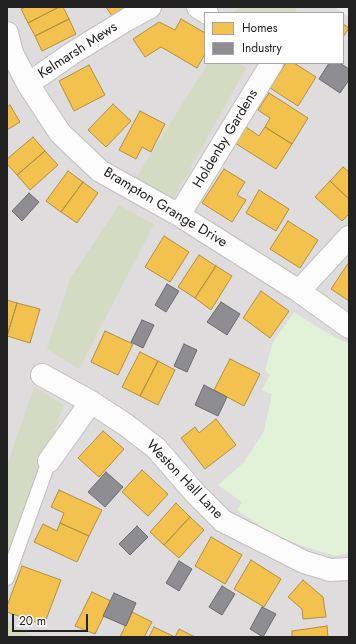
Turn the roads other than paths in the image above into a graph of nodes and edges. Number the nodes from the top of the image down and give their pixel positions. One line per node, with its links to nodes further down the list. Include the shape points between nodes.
1 (150, 7): 4 (street, Kelmarsh Mews, via 70,54)
2 (7, 33): 4 (street, Brampton Grange Drive, via 12,53)
3 (271, 64): 5 (street, Holdenby Gardens)
4 (28, 84): 5 (street, Brampton Grange Drive, via 60,133 100,171)
5 (179, 215): 7 (street, Brampton Grange Drive)
6 (349, 237): 7 (street)
7 (300, 291): 8 (street, Brampton Grange Drive)
8 (349, 327)
9 (42, 375): 10 (street, Weston Hall Lane)
10 (91, 402): 11 (street); 12 (street, Weston Hall Lane, via 156,448 223,521 304,562 330,570)
11 (49, 461): 13 (lane)
12 (349, 569)
13 (7, 578)

